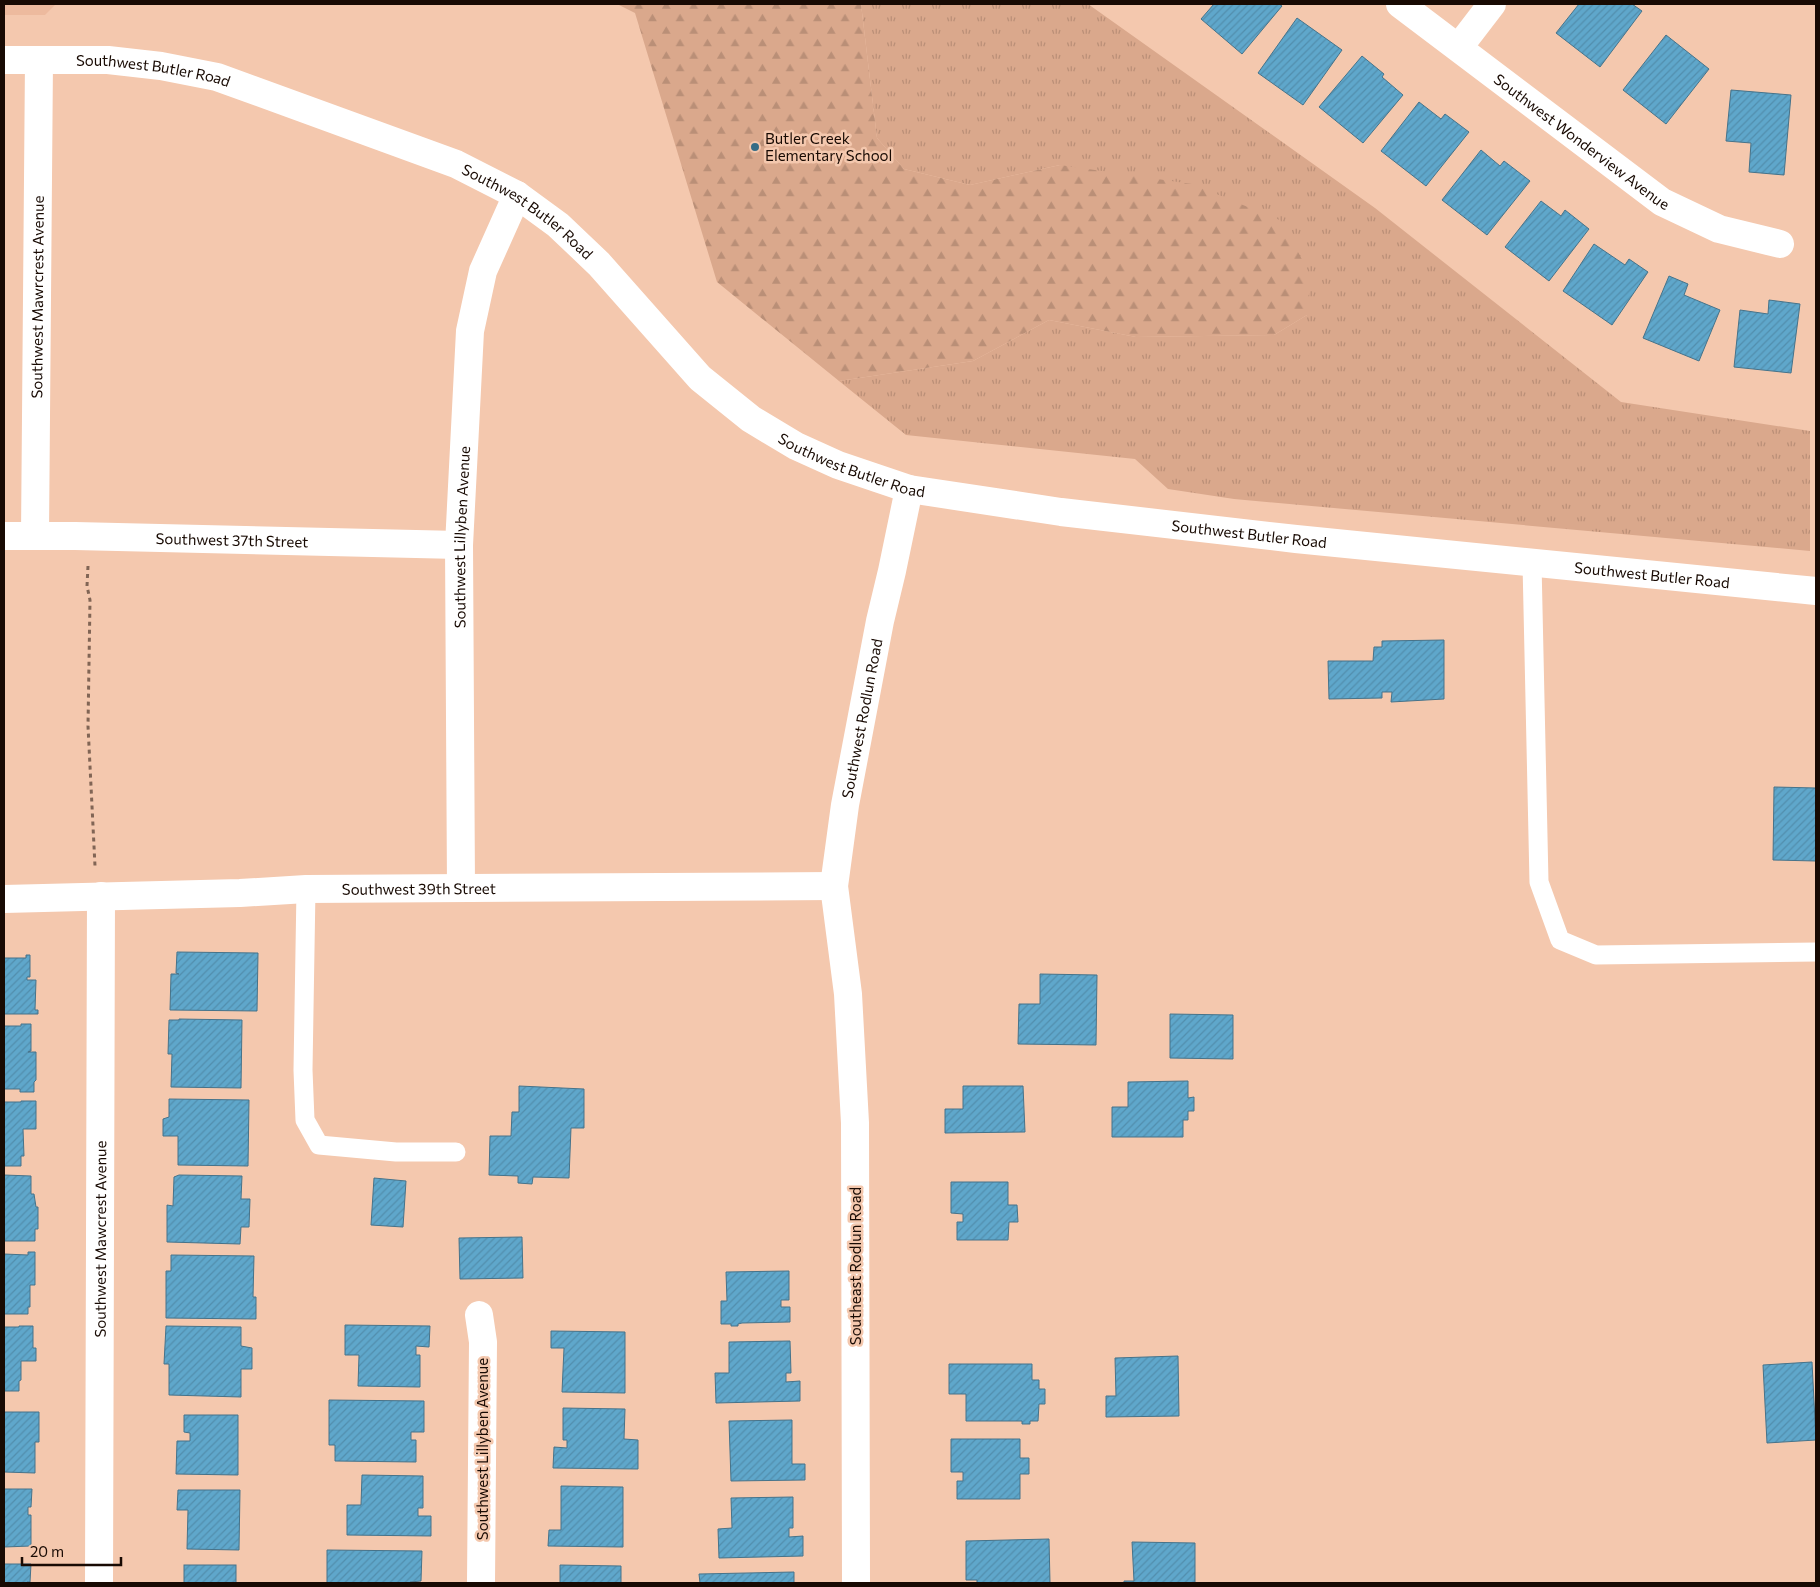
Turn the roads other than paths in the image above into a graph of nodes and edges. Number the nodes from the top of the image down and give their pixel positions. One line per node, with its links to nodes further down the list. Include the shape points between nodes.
1 (1400, 4): 3 (street, Southwest Wonderview Avenue)
2 (1492, 4): 3 (street)
3 (1459, 48): 7 (street, Southwest Wonderview Avenue, via 1662,202 1719,229)
4 (4, 60): 5 (street, Southwest Butler Road)
5 (39, 60): 6 (street, Southwest Butler Road, via 117,61 217,77 456,164); 10 (street, Southwest Mawrcrest Avenue)
6 (517, 195): 8 (street, Southwest Butler Road, via 558,225 600,264 700,378 750,419 796,446 838,465); 11 (street, Southwest Lillyben Avenue, via 484,272 470,331)
7 (1780, 244)
8 (908, 489): 12 (street, Southwest Butler Road, via 1061,512); 14 (street, Southwest Rodlun Road, via 845,805)
9 (4, 536): 10 (street, Southwest 37th Street)
10 (34, 536): 11 (street, Southwest 37th Street)
11 (459, 545): 15 (street, Southwest Lillyben Avenue)
12 (1532, 563): 13 (street, Southwest Butler Road); 20 (lane, via 1539,882 1560,940 1596,955)
13 (1816, 591)
14 (834, 886): 15 (street, Southwest 39th Street); 19 (street, Southwest Rodlun Road)
15 (461, 888): 16 (street, Southwest 39th Street)
16 (306, 889): 17 (street, Southwest 39th Street); 21 (lane, via 305,1120 319,1145 396,1152)
17 (101, 896): 18 (street, Southwest 39th Street); 23 (street, Southwest Mawcrest Avenue)
18 (4, 899)
19 (843, 950): 25 (street, Southeast Rodlun Road, via 855,1123)
20 (1816, 952)
21 (456, 1152)
22 (479, 1315): 24 (street, Southwest Lillyben Avenue, via 483,1342)
23 (99, 1583)
24 (481, 1583)
25 (856, 1583)

